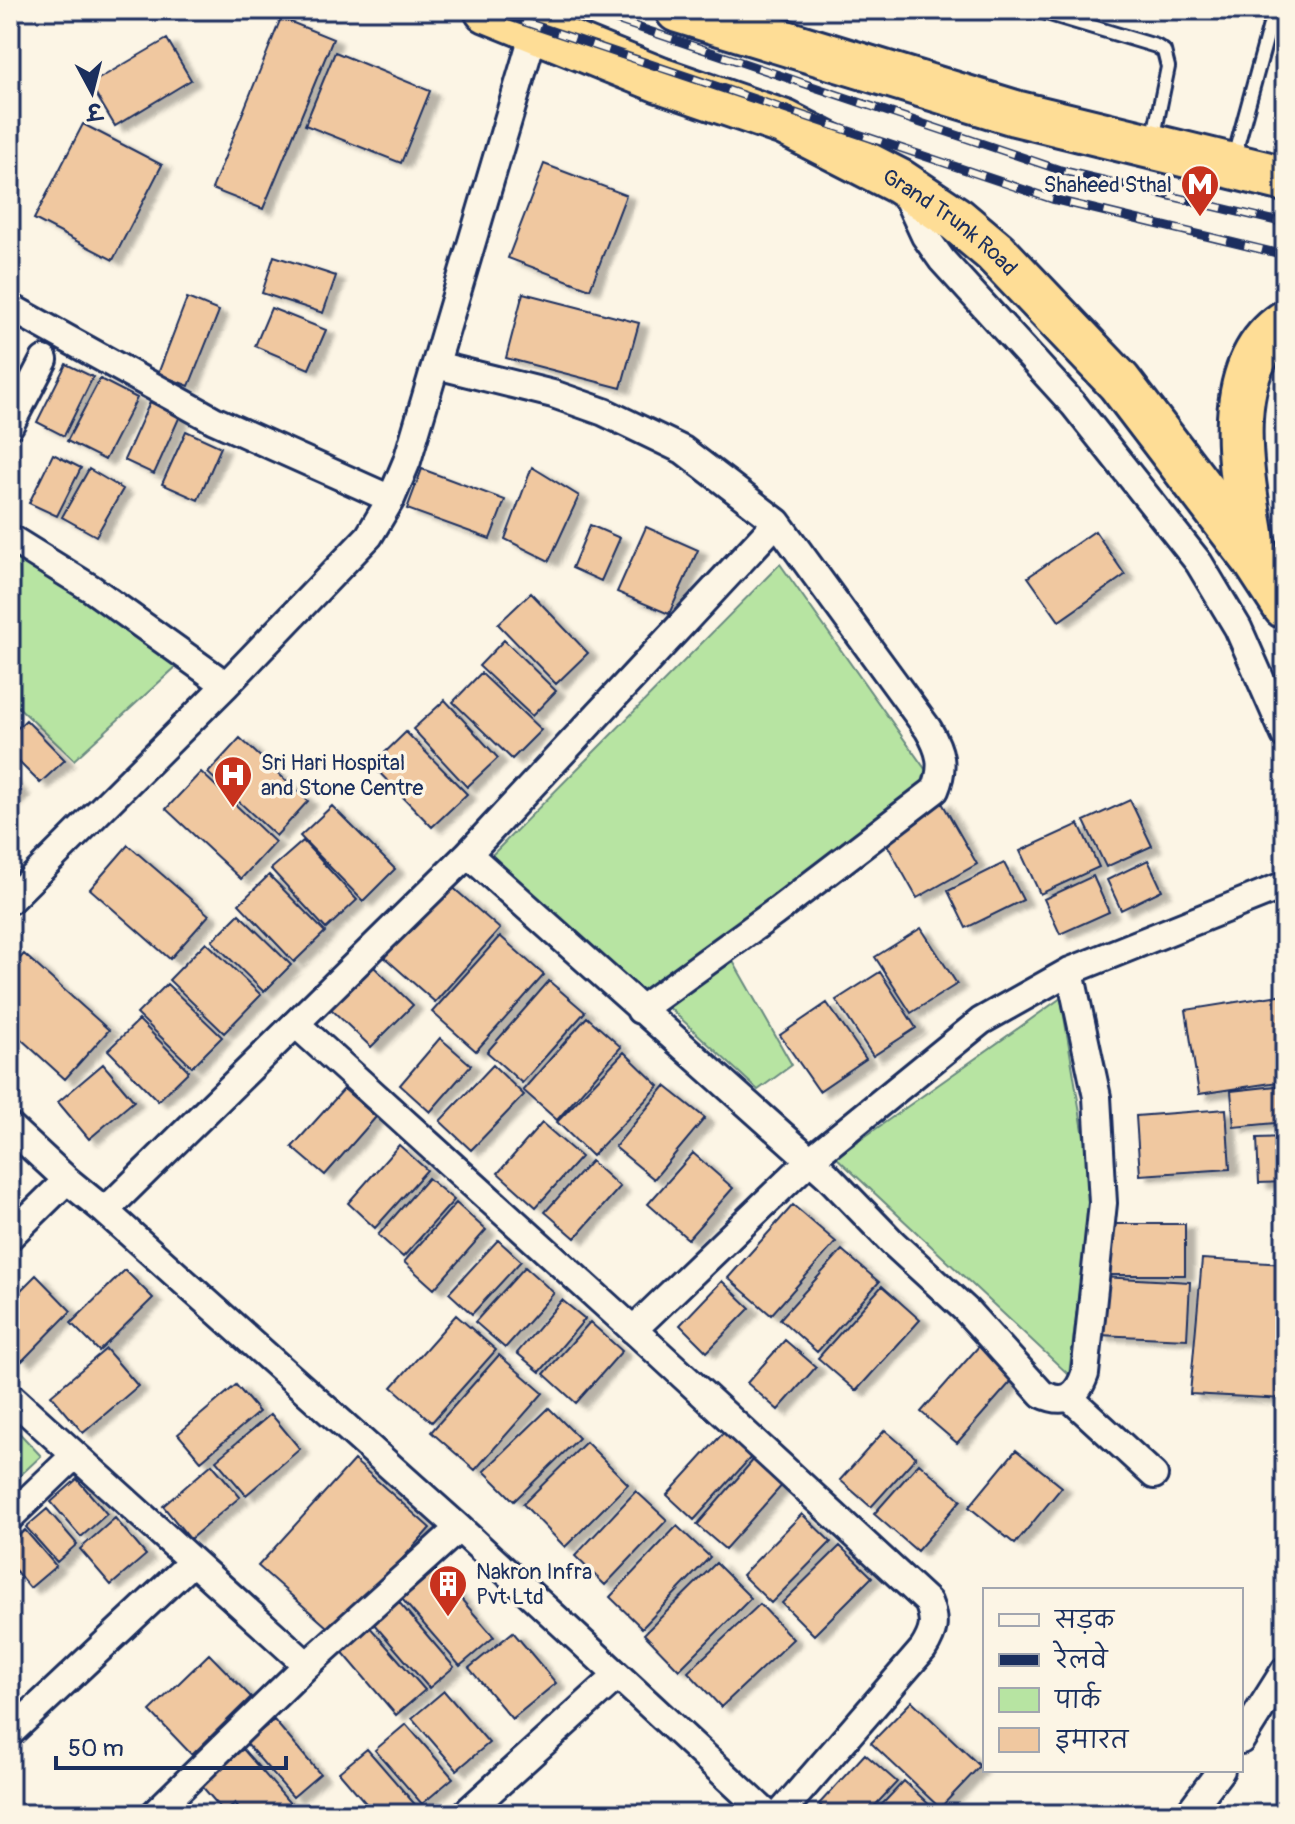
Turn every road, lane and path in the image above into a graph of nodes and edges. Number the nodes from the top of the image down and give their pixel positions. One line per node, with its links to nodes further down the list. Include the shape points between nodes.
1 (487, 10): 5 (highway, Grand Trunk Road)
2 (678, 10): 6 (highway, via 1015,113)
3 (1036, 10): 6 (lane, via 1164,51 1168,67)
4 (1274, 10): 7 (lane)
5 (535, 29): 9 (highway, Grand Trunk Road, via 785,123); 13 (street)
6 (1151, 147): 7 (highway)
7 (1231, 167): 8 (highway)
8 (1285, 179)
9 (900, 182): 18 (highway, Grand Trunk Road, via 995,252 1119,382); 21 (street, via 942,260 1074,405 1199,563 1238,628)
10 (10, 307): 15 (street, via 214,420)
11 (1285, 323): 18 (highway, via 1271,332 1249,369 1241,406 1240,451)
12 (44, 360): 14 (street)
13 (436, 365): 15 (street); 16 (street, via 604,412 683,450)
14 (10, 425)
15 (391, 499): 20 (street, via 369,536)
16 (777, 522): 22 (street); 26 (street, via 928,729 942,759 942,774 935,790)
17 (10, 538): 20 (street)
18 (1255, 560): 19 (highway, Grand Trunk Road)
19 (1285, 606)
20 (226, 685): 24 (street)
21 (1285, 735)
22 (468, 854): 26 (street); 27 (street)
23 (1285, 885): 25 (street)
24 (10, 900)
25 (1070, 971): 29 (street, via 981,1021); 35 (street, via 1097,1097 1103,1203 1085,1374 1079,1390)
26 (640, 1010): 29 (street)
27 (296, 1024): 31 (street); 33 (street)
28 (10, 1127): 30 (street)
29 (810, 1160): 33 (street); 35 (street, via 966,1310 1042,1394)
30 (67, 1180): 31 (street); 32 (street)
31 (105, 1211): 39 (street)
32 (10, 1236)
33 (633, 1330): 50 (street, via 928,1602 934,1616 934,1633 923,1649)
34 (10, 1396): 36 (street)
35 (1069, 1397): 37 (street)
36 (75, 1455): 38 (street); 40 (street)
37 (1154, 1475)
38 (10, 1517)
39 (459, 1528): 41 (street); 43 (street)
40 (191, 1563): 41 (street); 44 (street)
41 (307, 1665): 47 (street)
42 (1285, 1670): 45 (street)
43 (617, 1676): 48 (street); 49 (street)
44 (10, 1733)
45 (1243, 1737)
46 (1220, 1772): 51 (street)
47 (154, 1814)
48 (465, 1814)
49 (767, 1814)
50 (780, 1814)
51 (1188, 1814)

